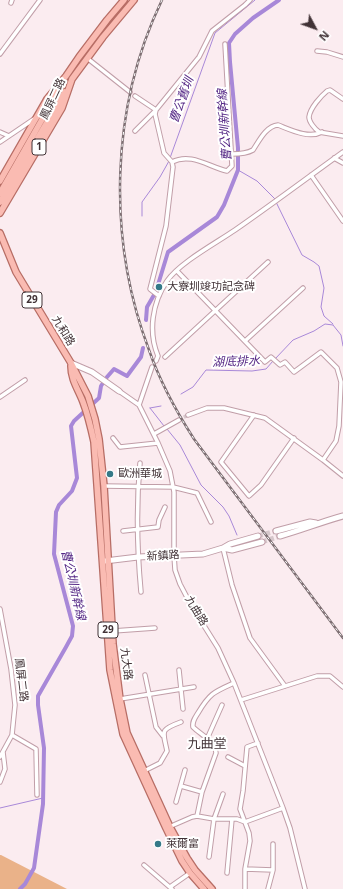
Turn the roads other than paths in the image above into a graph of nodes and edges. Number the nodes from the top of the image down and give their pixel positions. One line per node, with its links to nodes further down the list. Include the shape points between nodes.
1 (40, 0): 7 (street)
2 (124, 0): 10 (main road, 鳳屏二路 / 1)
3 (134, 0): 9 (main road, 鳳屏二路 / 1)
4 (250, 0): 15 (street, via 212,31 199,57)
5 (225, 44): 24 (street)
6 (317, 51): 8 (street)
7 (0, 54)
8 (343, 57)
9 (87, 58): 11 (main road, 鳳屏二路 / 1); 12 (street)
10 (66, 76): 16 (main road, 鳳屏二路 / 1, via 47,99); 30 (main road, 1)
11 (72, 80): 31 (main road, 1); 32 (main road, 鳳屏二路 / 1, via 62,108)
12 (130, 92)
13 (135, 96): 15 (street)
14 (343, 98): 19 (street, via 327,90 314,106 309,118 317,130)
15 (156, 110): 17 (street); 26 (street, via 166,156)
16 (37, 117): 20 (street); 29 (main road, 鳳屏二路 / 1)
17 (135, 131)
18 (0, 132): 20 (street)
19 (322, 132): 21 (street); 24 (street, via 316,135 304,134 278,125 272,126 253,150 247,154)
20 (9, 136): 22 (street)
21 (343, 136)
22 (0, 142)
23 (343, 152): 25 (street)
24 (233, 154): 26 (street, via 232,166 228,171 199,161 177,159)
25 (334, 158): 27 (street); 28 (street)
26 (171, 162): 38 (street, via 173,167 166,226 150,289)
27 (343, 163)
28 (312, 175): 33 (street); 36 (street)
29 (0, 181)
30 (0, 192)
31 (0, 202)
32 (0, 213)
33 (343, 221)
34 (0, 234): 43 (main road, 九和路 / 29, via 16,272)
35 (268, 262): 39 (street)
36 (177, 270): 38 (street, via 167,280); 39 (street)
37 (303, 288): 40 (street)
38 (159, 296): 42 (street, via 152,330 158,356)
39 (215, 310): 40 (street); 41 (street)
40 (245, 341): 57 (street, via 265,362 271,357 280,365 285,362 294,372 322,352 337,368 341,382 339,426 336,441)
41 (165, 357)
42 (156, 361)
43 (71, 364): 46 (street, 九曲路, via 92,372); 51 (main road, 九和路 / 29, via 88,396); 51 (main road, 29, via 71,376)
44 (152, 367): 48 (street)
45 (25, 380): 47 (street)
46 (119, 391): 48 (street, 九曲路)
47 (0, 397)
48 (139, 405): 53 (street, 九曲路)
49 (188, 415): 50 (street, via 207,408 224,408)
50 (254, 415): 55 (street, via 271,422); 55 (street, via 221,462 249,496 261,485)
51 (92, 420): 60 (main road, 九大路 / 29, via 99,439); 76 (main road, 九大路 / 29)
52 (179, 420): 53 (street)
53 (154, 434): 56 (street, 九曲路)
54 (113, 438): 56 (street, via 120,447)
55 (294, 438): 57 (street)
56 (158, 443): 62 (street, 九曲路, via 170,471)
57 (323, 460): 59 (street)
58 (140, 463): 61 (street)
59 (343, 476)
60 (104, 486): 61 (street); 76 (main road, 九大路 / 29)
61 (138, 486): 62 (street); 67 (street)
62 (173, 487): 65 (street, via 197,493); 74 (street, 九曲路)
63 (165, 507): 67 (street, via 158,527)
64 (343, 516): 66 (street)
65 (211, 522)
66 (316, 523): 69 (street, via 310,522); 71 (street, via 311,527)
67 (138, 530): 68 (street); 75 (street)
68 (123, 531)
69 (276, 531)
70 (258, 536): 73 (street, 新鎮路)
71 (280, 536)
72 (262, 542): 73 (street, 新鎮路, via 232,550)
73 (223, 548): 74 (street, 新鎮路, via 203,554); 84 (street, via 232,585 250,638)
74 (174, 556): 75 (street, 新鎮路); 83 (street, 九曲路, via 180,584 218,648)
75 (138, 557): 76 (street, 新鎮路); 77 (street)
76 (105, 561): 80 (main road, 九大路 / 29); 115 (main road, 九大路 / 29, via 110,670 123,734)
77 (141, 592)
78 (0, 609): 94 (street, 鳳屏二路, via 15,705)
79 (155, 628): 80 (street)
80 (113, 631): 89 (main road, 九大路 / 29)
81 (179, 670): 87 (street)
82 (145, 675): 88 (street)
83 (234, 684): 90 (street, 九曲路); 96 (street, via 211,694 194,721 193,727)
84 (285, 686): 86 (street, via 317,676 326,676 334,678); 90 (street)
85 (194, 687): 87 (street)
86 (343, 687)
87 (181, 689): 88 (street); 92 (street)
88 (149, 694): 89 (street); 95 (street, via 156,727)
89 (120, 699): 103 (main road, 九大路 / 29, via 128,732)
90 (241, 700): 97 (street, 九曲路)
91 (222, 705): 96 (street)
92 (183, 709)
93 (181, 722): 95 (street, via 171,725)
94 (12, 736): 98 (street, 鳳屏二路); 108 (street, via 36,749)
95 (163, 736): 103 (street, via 167,750 161,762)
96 (206, 739): 106 (street, via 216,750)
97 (258, 743): 101 (street, via 247,747); 110 (street, 九曲路)
98 (3, 752): 99 (street, 鳳屏二路); 104 (street, via 5,769)
99 (0, 757)
100 (228, 757): 101 (street)
101 (245, 766): 114 (street, via 240,809)
102 (185, 770): 105 (street)
103 (144, 771): 115 (main road, 九大路 / 29)
104 (0, 782)
105 (181, 786): 106 (street); 109 (street)
106 (202, 792): 111 (street)
107 (223, 794): 112 (street)
108 (37, 795)
109 (176, 802)
110 (283, 808): 114 (street); 128 (street, 九曲路)
111 (197, 816): 112 (street); 115 (street)
112 (214, 819): 113 (street); 117 (street)
113 (232, 819): 114 (street); 122 (street)
114 (244, 822): 119 (street, via 250,841)
115 (168, 828): 121 (main road, 九大路 / 29); 125 (main road, 九大路 / 29, via 195,870)
116 (273, 844): 120 (street)
117 (209, 857)
118 (144, 865): 123 (street)
119 (246, 868): 120 (street); 126 (street)
120 (273, 870): 127 (street)
121 (190, 873): 123 (street); 124 (main road, 九大路 / 29)
122 (227, 873)
123 (171, 888)
124 (204, 889)
125 (212, 889)
126 (245, 889)
127 (268, 889)
128 (305, 889)

